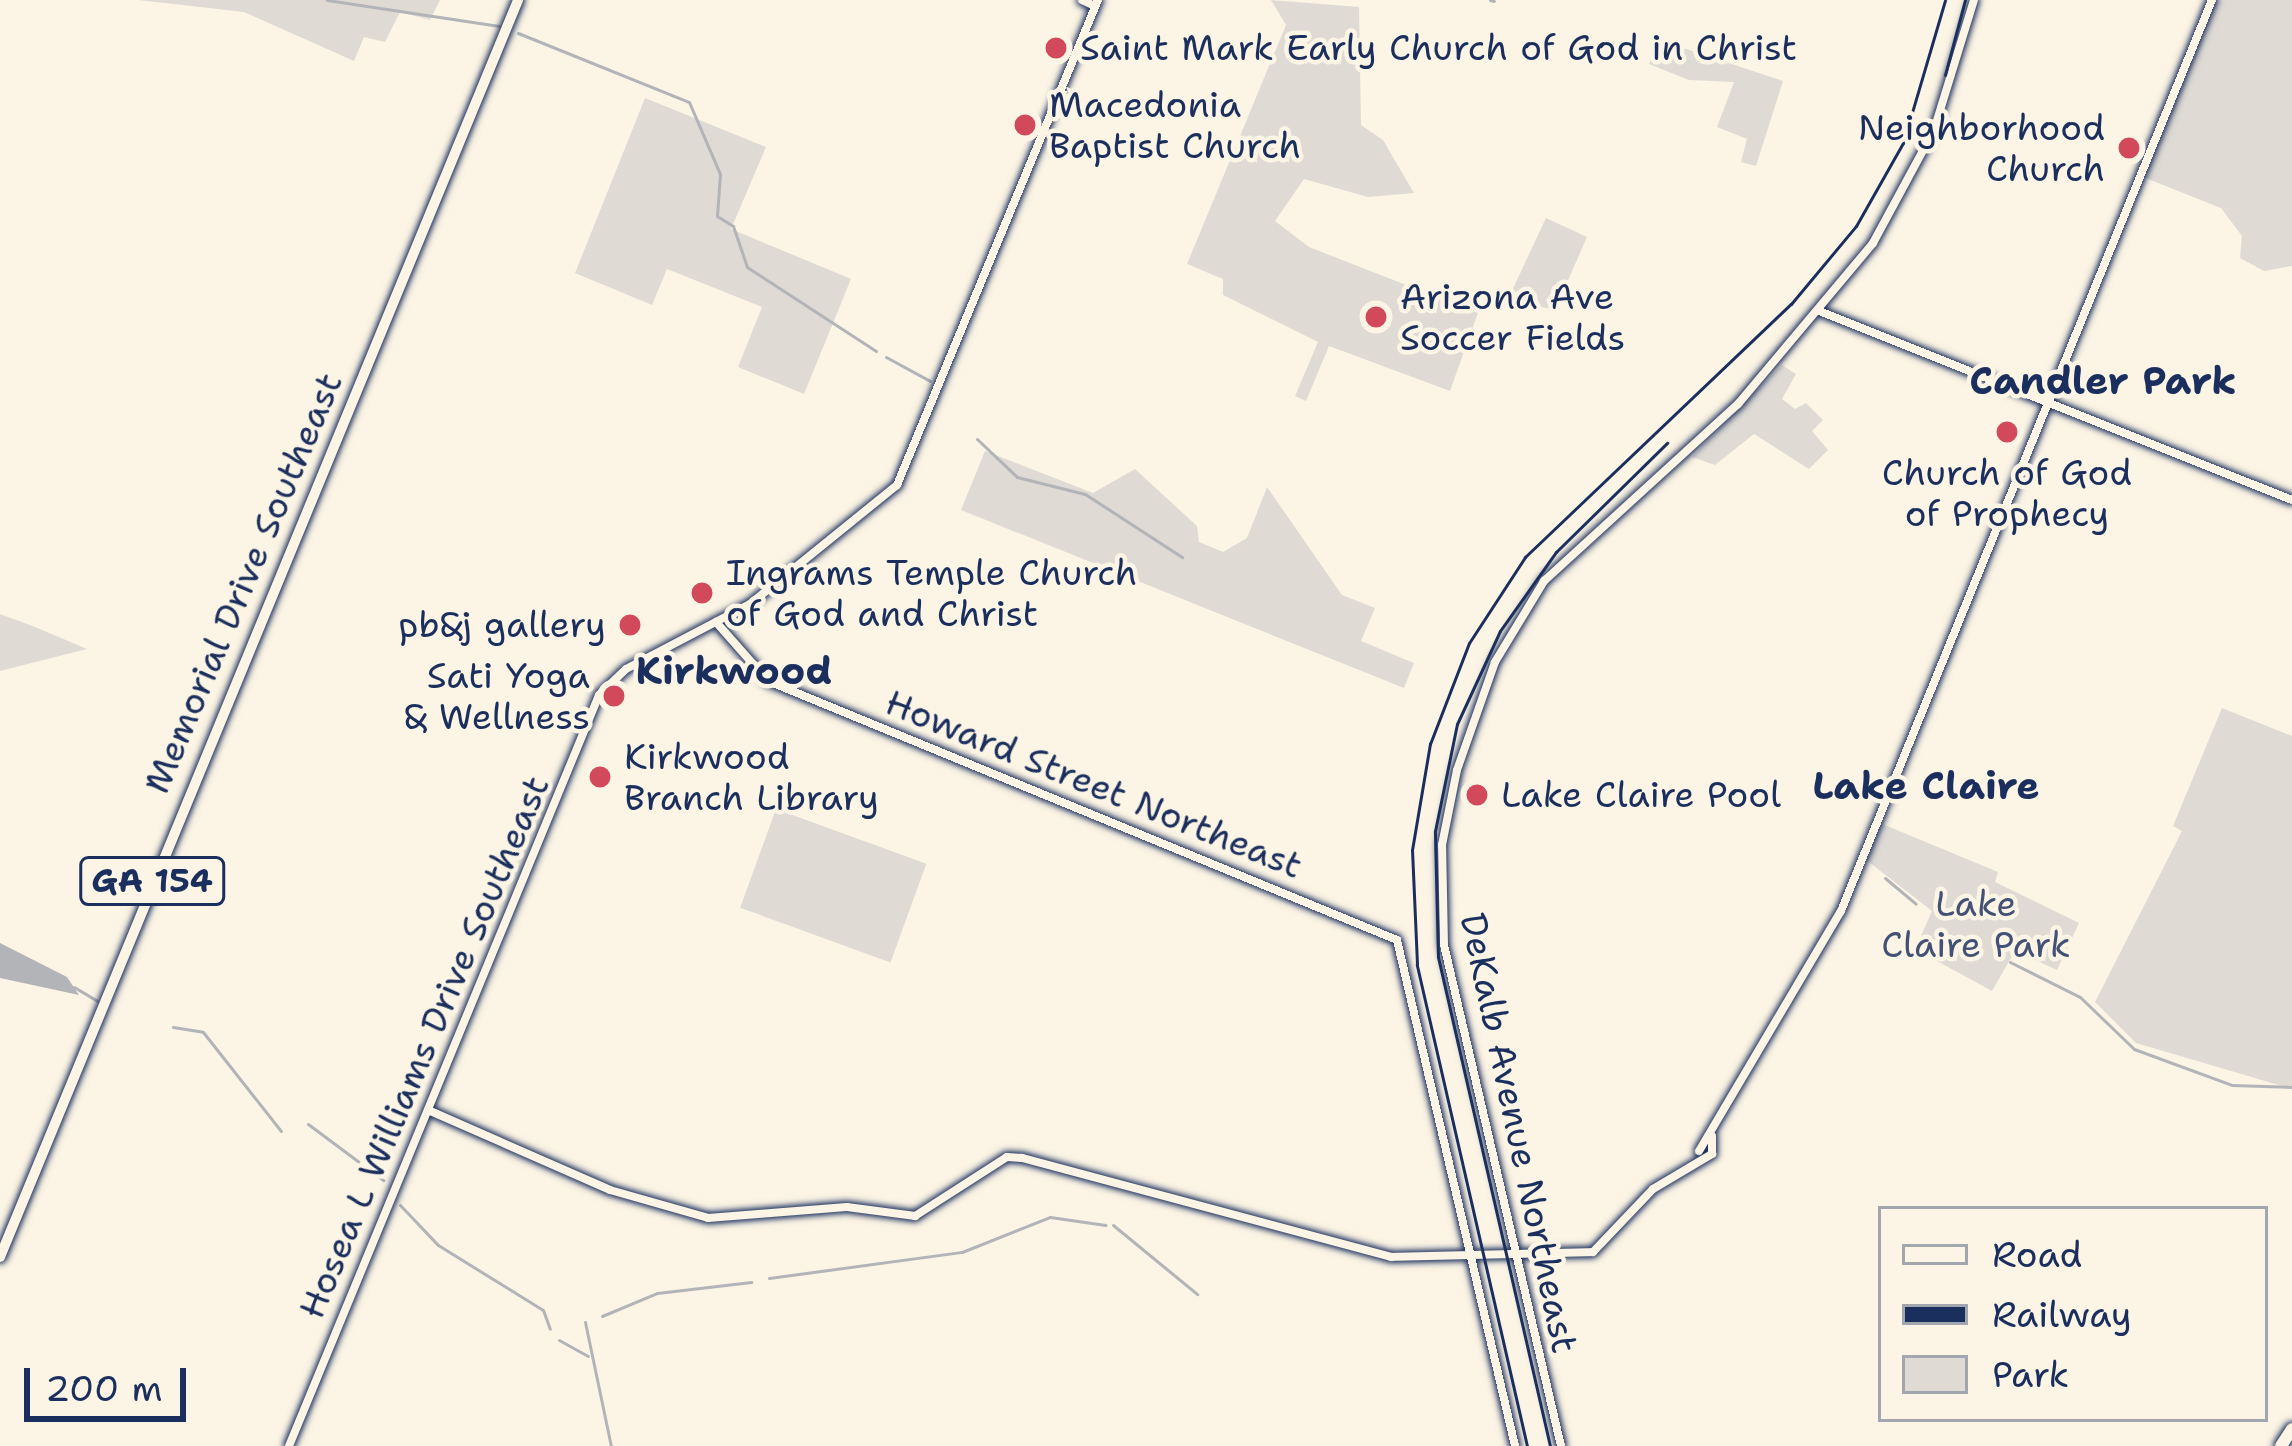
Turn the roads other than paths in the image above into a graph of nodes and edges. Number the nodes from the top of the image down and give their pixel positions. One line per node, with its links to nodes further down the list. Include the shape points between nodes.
1 (518, 0): 11 (main road, Memorial Drive Southeast / GA 154)
2 (1082, 0): 5 (street)
3 (1974, 0): 6 (street, DeKalb Avenue Northeast, via 1921,160)
4 (2212, 0): 7 (street)
5 (1096, 3): 9 (street, Hosea L Williams Drive Southeast, via 897,485)
6 (1819, 311): 7 (street); 13 (street, DeKalb Avenue Northeast, via 1738,404 1558,563 1502,648 1464,747 1444,827 1442,924)
7 (2049, 403): 8 (street); 13 (street, via 1841,911 1706,1147 1603,1246)
8 (2292, 500)
9 (716, 622): 10 (street, Hosea L Williams Drive Southeast, via 626,669 599,695); 12 (street, Howard Street Northeast, via 768,681 1400,947)
10 (428, 1110): 12 (street, via 622,1194 708,1218 838,1207 907,1217 1006,1157 1371,1253); 15 (street, Hosea L Williams Drive Southeast)
11 (0, 1257)
12 (1472, 1257): 13 (street); 16 (street)
13 (1516, 1257): 17 (street, DeKalb Avenue Northeast)
14 (2292, 1429): 18 (highway)
15 (289, 1446)
16 (1515, 1446)
17 (1561, 1446)
18 (2282, 1446)

